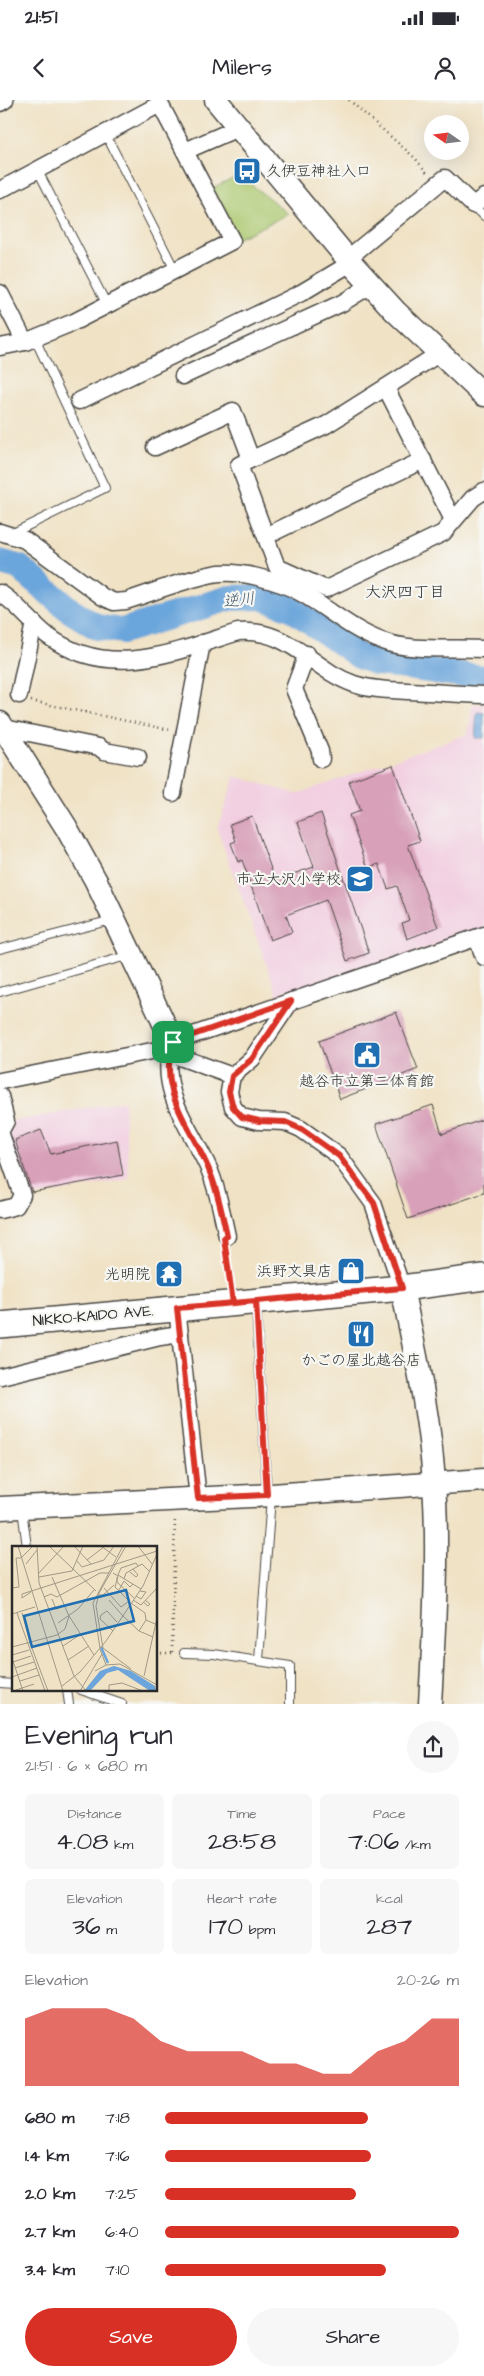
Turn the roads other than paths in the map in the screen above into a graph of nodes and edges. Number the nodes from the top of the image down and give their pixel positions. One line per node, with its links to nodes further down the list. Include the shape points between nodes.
1 (5, 100): 3 (street)
2 (216, 100): 4 (street)
3 (0, 103)
4 (238, 128): 6 (street); 10 (street)
5 (104, 134): 6 (street, via 160,104); 7 (street); 11 (lane)
6 (185, 151): 11 (street, via 232,241)
7 (37, 169): 8 (street); 14 (lane)
8 (0, 190)
9 (480, 206): 10 (street, via 445,178)
10 (349, 261): 12 (street); 21 (street, via 301,293)
11 (175, 270): 14 (street)
12 (372, 285): 17 (street); 18 (street, via 342,303)
13 (0, 293): 15 (street)
14 (107, 305): 15 (street)
15 (30, 340): 16 (street); 27 (lane, via 105,488)
16 (0, 347)
17 (440, 354): 19 (street); 20 (street)
18 (182, 376)
19 (386, 388): 23 (street, via 326,425); 24 (street)
20 (484, 395)
21 (79, 401)
22 (155, 446): 23 (street, via 233,411)
23 (251, 459): 28 (street, via 239,465)
24 (423, 460): 26 (street); 28 (street)
25 (484, 490): 26 (street)
26 (453, 520): 28 (street, via 443,533 326,589 277,567)
27 (4, 533): 32 (street, via 25,540 114,602 212,574 245,575 299,592 384,642 399,646)
28 (266, 536)
29 (0, 593): 30 (street)
30 (34, 623): 31 (street, via 69,650 105,660 136,660); 35 (street)
31 (202, 643): 33 (street, via 255,630 288,642); 39 (street)
32 (484, 649)
33 (307, 654): 34 (street, via 353,684); 38 (street, via 294,688)
34 (484, 695)
35 (24, 698)
36 (2, 726): 37 (street); 40 (street, via 66,827)
37 (138, 757)
38 (321, 758)
39 (173, 793)
40 (114, 920): 42 (lane); 43 (street)
41 (480, 937): 44 (street); 46 (street)
42 (0, 949)
43 (130, 955): 45 (lane); 47 (street)
44 (484, 958)
45 (0, 992)
46 (291, 1001): 47 (street); 48 (street, via 252,1059)
47 (171, 1047): 48 (street); 49 (street); 52 (street, via 169,1085 178,1111 209,1170)
48 (232, 1076): 54 (street, via 229,1092 233,1107 242,1117 285,1122 301,1129 339,1156 374,1203)
49 (0, 1081)
50 (0, 1096): 51 (street, via 6,1121 0,1132 22,1195 16,1206)
51 (0, 1210)
52 (227, 1236)
53 (484, 1277): 54 (main road, NIKKO-KAIDO AVE.)
54 (402, 1288): 55 (main road, NIKKO-KAIDO AVE.); 61 (street, via 418,1366)
55 (244, 1302): 56 (main road, NIKKO-KAIDO AVE.); 62 (lane)
56 (177, 1308): 57 (main road, NIKKO-KAIDO AVE.); 58 (street)
57 (0, 1325)
58 (180, 1334): 59 (street); 63 (street)
59 (1, 1376)
60 (484, 1480): 61 (street)
61 (434, 1484): 62 (street); 73 (street, via 435,1617)
62 (269, 1495): 63 (street); 67 (lane)
63 (198, 1498): 64 (street)
64 (11, 1508): 65 (lane)
65 (27, 1546)
66 (184, 1653): 67 (lane)
67 (260, 1660): 72 (lane, via 290,1666)
68 (67, 1691): 70 (lane)
69 (84, 1691): 71 (lane)
70 (69, 1704)
71 (122, 1704)
72 (290, 1704)
73 (430, 1704)

